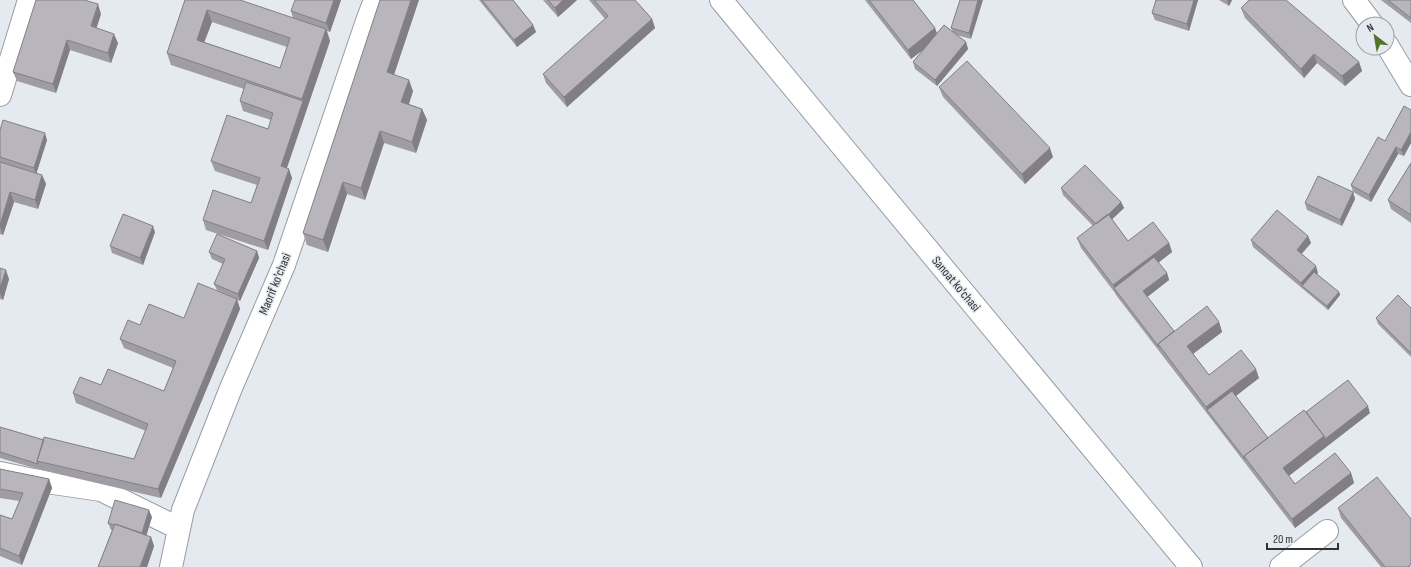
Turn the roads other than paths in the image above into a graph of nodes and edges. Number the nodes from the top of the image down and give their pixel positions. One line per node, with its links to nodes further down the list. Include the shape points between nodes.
1 (29, 0): 8 (street)
2 (376, 0): 10 (street, Maorif ko'chasi, via 284,265 231,388)
3 (720, 0): 13 (street, Sanoat ko'chasi)
4 (1354, 0): 5 (street)
5 (1366, 16)
6 (1394, 56): 7 (street)
7 (1411, 85)
8 (0, 95)
9 (0, 473): 10 (street, via 101,490)
10 (178, 528): 12 (street, Maorif ko'chasi)
11 (1327, 531): 14 (street)
12 (171, 567)
13 (1191, 567)
14 (1281, 567)

